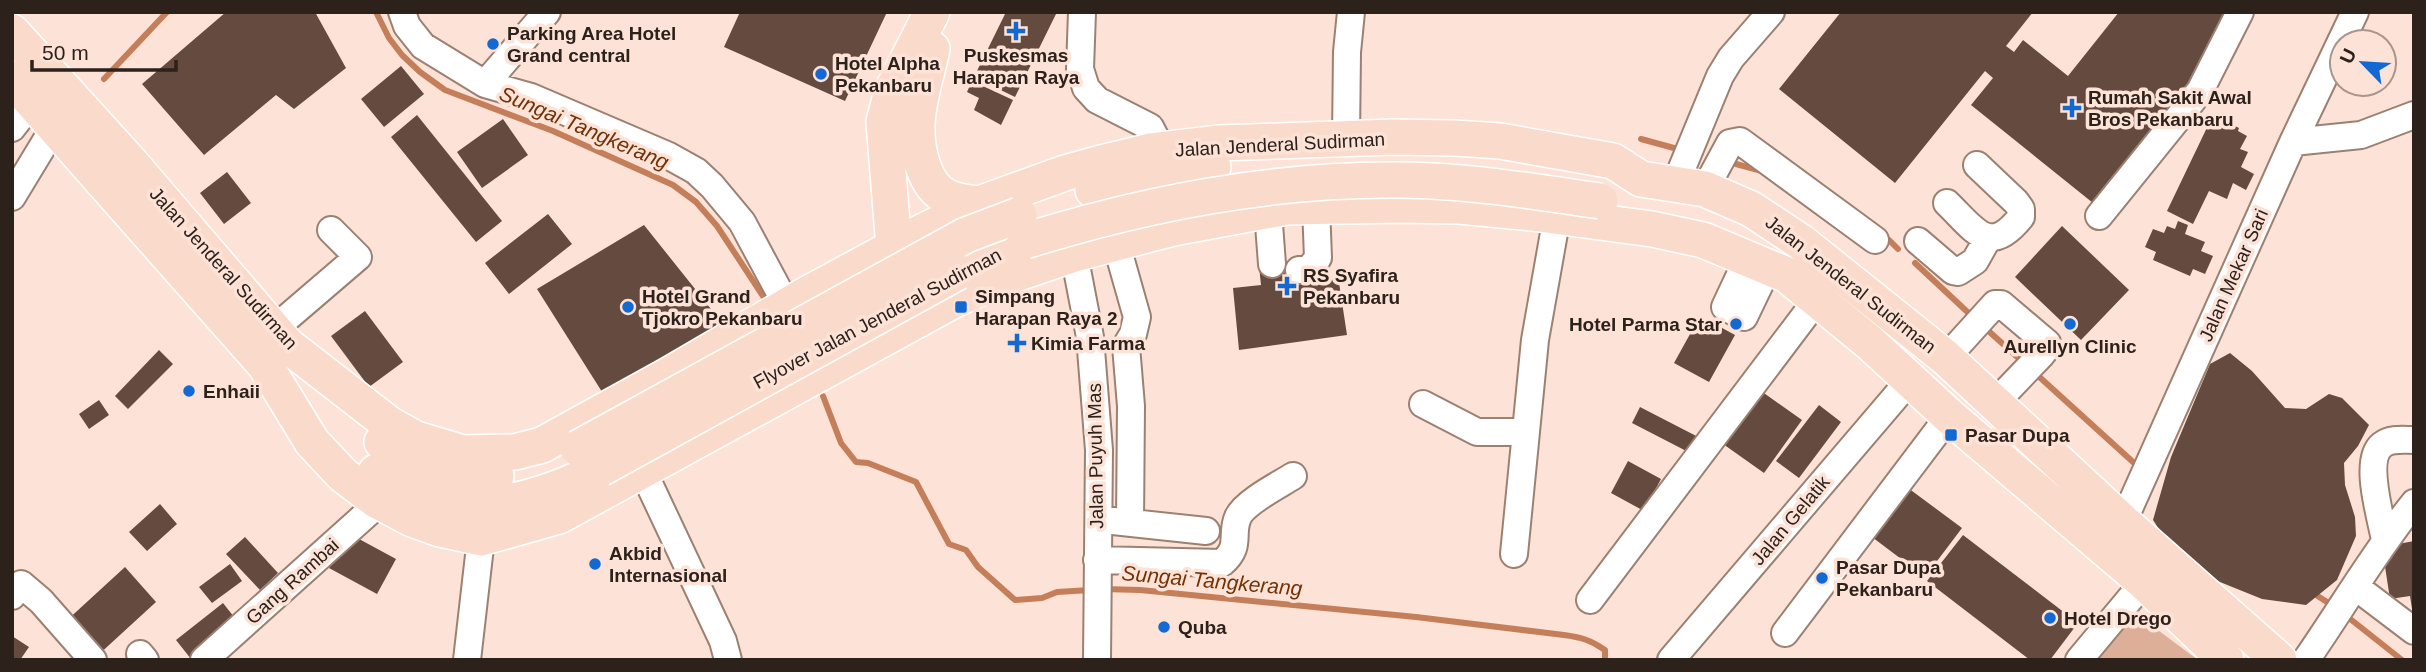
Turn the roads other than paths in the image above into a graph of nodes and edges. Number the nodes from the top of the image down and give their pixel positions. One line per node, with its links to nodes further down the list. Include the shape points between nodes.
1 (402, 12): 12 (street, via 423,46)
2 (547, 12): 12 (street)
3 (932, 12): 17 (main road, via 890,98)
4 (949, 12): 11 (main road)
5 (1082, 12): 18 (street, via 1080,69 1086,89 1097,100 1150,127)
6 (1351, 12): 15 (street)
7 (1771, 12): 22 (street, via 1720,76)
8 (2240, 12): 30 (street, via 2200,91)
9 (2355, 12): 16 (street, Jalan Mekar Sari)
10 (12, 32): 47 (main road, Jalan Jenderal Sudirman, via 130,162)
11 (932, 49): 26 (main road, via 917,122 922,160 936,190 964,203); 32 (main road, via 903,123 902,140)
12 (485, 84): 44 (street, via 531,97 696,171 742,222)
13 (28, 109): 24 (street); 47 (main road, Jalan Jenderal Sudirman)
14 (2414, 115): 16 (street, via 2361,135)
15 (1346, 138): 18 (main road, Jalan Jenderal Sudirman); 21 (main road, Jalan Jenderal Sudirman, via 1500,141 1613,161)
16 (2293, 142): 61 (street, Jalan Mekar Sari)
17 (884, 148): 38 (main road); 44 (main road, via 881,190 864,236 846,258)
18 (1162, 150): 20 (main road, Jalan Jenderal Sudirman)
19 (1977, 165): 34 (street, via 2021,209 2021,217 2007,233)
20 (1055, 176): 26 (main road, Jalan Jenderal Sudirman); 39 (main road, via 1040,194 1025,202 1018,227 1035,246 1053,246)
21 (1642, 179): 22 (main road, Jalan Jenderal Sudirman); 23 (main road)
22 (1690, 187): 35 (street, via 1731,143 1740,141); 48 (main road, Jalan Jenderal Sudirman, via 1751,209 1801,242)
23 (1601, 190): 33 (main road, via 1670,218); 47 (main road, Flyover Jalan Jenderal Sudirman, bridge, via 1399,181 1341,183 1237,192 1074,226 1025,241 958,272 571,484 541,496 502,503 436,500 393,483 333,436)
24 (12, 197)
25 (1947, 203): 34 (street)
26 (979, 204): 32 (main road, Jalan Jenderal Sudirman)
27 (1316, 206): 28 (main road, Jalan Jenderal Sudirman); 29 (main road, Jalan Jenderal Sudirman, via 1429,205); 41 (street, via 1318,258 1310,268)
28 (1268, 211): 37 (main road, Jalan Jenderal Sudirman); 40 (street)
29 (1557, 216): 33 (main road, Jalan Jenderal Sudirman); 54 (street, via 1535,340)
30 (2099, 216)
31 (331, 230): 47 (street, via 358,257)
32 (924, 231): 38 (main road, Jalan Jenderal Sudirman); 42 (main road)
33 (1692, 237): 43 (main road, Jalan Jenderal Sudirman, via 1787,275)
34 (1988, 238): 36 (street, via 1975,261 1958,272)
35 (1875, 240)
36 (1917, 241)
37 (1116, 243): 39 (main road, Jalan Jenderal Sudirman); 62 (street, via 1137,317 1126,346 1131,406)
38 (894, 248): 44 (main road, Jalan Jenderal Sudirman); 45 (main road)
39 (1074, 254): 42 (main road, Jalan Jenderal Sudirman); 60 (street, Jalan Puyuh Mas, via 1090,337 1099,450)
40 (1272, 264)
41 (1298, 270)
42 (954, 300): 45 (main road, Jalan Jenderal Sudirman)
43 (1816, 301): 49 (main road, Jalan Jenderal Sudirman); 71 (street)
44 (794, 302): 46 (main road, Jalan Jenderal Sudirman)
45 (923, 316): 50 (main road, Jalan Jenderal Sudirman)
46 (745, 331): 47 (main road, Jalan Jenderal Sudirman, via 563,435 515,452 488,454 463,453 416,439); 50 (main road, via 770,335 817,313 834,325 836,338 831,350 792,373)
47 (281, 358): 58 (main road, Jalan Jenderal Sudirman, via 312,442 343,475)
48 (1946, 358): 51 (main road, Jalan Jenderal Sudirman); 51 (street, via 1995,304 2001,304 2046,343 2046,349)
49 (1910, 380): 53 (main road, Jalan Jenderal Sudirman); 79 (street, Jalan Gelatik)
50 (778, 395): 56 (main road, Jalan Jenderal Sudirman)
51 (1996, 402): 61 (main road, Jalan Jenderal Sudirman)
52 (1423, 404): 54 (street, via 1477,432)
53 (1949, 416): 68 (main road, Jalan Jenderal Sudirman); 73 (street)
54 (1525, 432): 66 (street)
55 (2414, 440): 65 (street, via 2390,441 2376,452 2373,473)
56 (643, 471): 64 (main road, Jalan Jenderal Sudirman, via 559,516); 77 (street)
57 (1293, 476): 67 (street, via 1242,511 1234,547 1222,563)
58 (380, 502): 64 (main road, Jalan Jenderal Sudirman, via 412,519); 75 (street, Gang Rambai)
59 (2414, 503): 65 (street)
60 (1098, 520): 62 (street); 67 (street, Jalan Puyuh Mas)
61 (2123, 522): 82 (main road, Jalan Jenderal Sudirman)
62 (1130, 523): 63 (street)
63 (1206, 531)
64 (481, 538): 76 (street)
65 (2385, 540): 69 (street)
66 (1514, 554)
67 (1097, 567): 78 (street, Jalan Puyuh Mas)
68 (2144, 582): 80 (street); 81 (main road, Jalan Jenderal Sudirman)
69 (2356, 587): 72 (street); 83 (street)
70 (12, 596): 74 (street, via 21,584)
71 (1590, 600)
72 (2414, 631)
73 (1785, 633)
74 (93, 660)
75 (204, 660)
76 (467, 660)
77 (728, 660)
78 (1097, 660)
79 (1671, 660)
80 (2079, 660)
81 (2226, 660)
82 (2279, 660)
83 (2306, 660)

